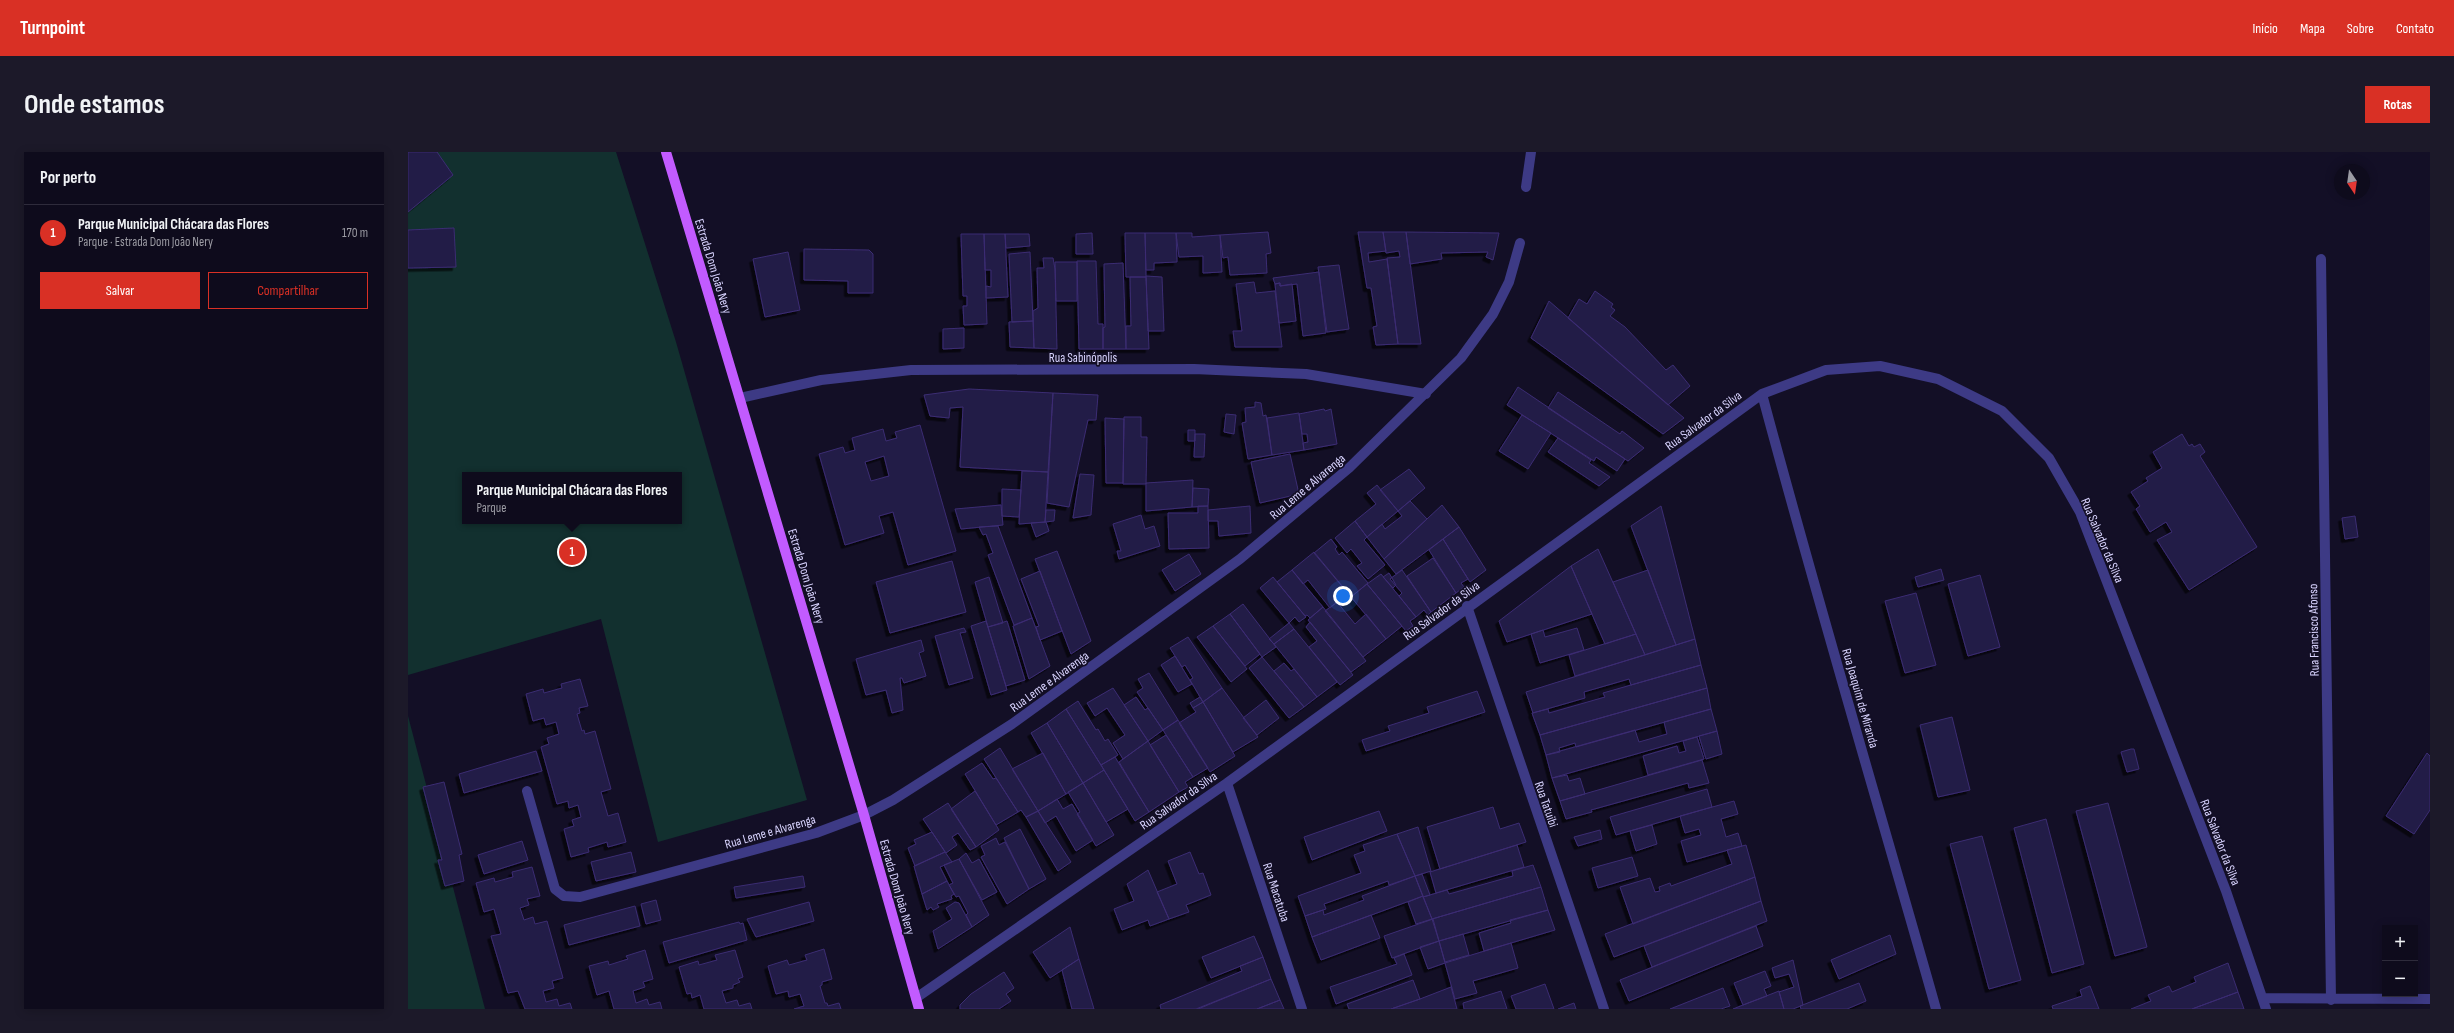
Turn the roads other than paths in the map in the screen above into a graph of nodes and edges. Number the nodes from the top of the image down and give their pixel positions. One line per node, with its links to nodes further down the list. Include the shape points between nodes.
1 (666, 152): 8 (main road, Estrada Dom João Nery)
2 (1531, 152): 3 (street)
3 (1526, 187)
4 (1520, 243): 6 (street, Rua Leme e Alvarenga, via 1509,282 1493,314 1461,358)
5 (2321, 259): 16 (street, Rua Francisco Afonso)
6 (1426, 394): 8 (street, Rua Sabinópolis, via 1306,374 1194,369 919,370 821,380); 12 (street, Rua Leme e Alvarenga, via 1350,468 1240,559 1012,724 893,800)
7 (1762, 394): 9 (street, Rua Salvador da Silva); 14 (street, Rua Salvador da Silva, via 1826,370 1880,366 1909,372 1938,379 2002,411 2049,458 2080,512 2226,891); 20 (street, Rua Joaquim de Miranda)
8 (740, 398): 12 (main road, Estrada Dom João Nery)
9 (1468, 606): 10 (street, Rua Salvador da Silva); 19 (street, Rua Tatuibi)
10 (1226, 783): 13 (street, Rua Salvador da Silva); 18 (street, Rua Macatuba)
11 (527, 790): 12 (street, Rua Leme e Alvarenga, via 554,889 564,896 580,898 816,833)
12 (864, 814): 13 (main road, Estrada Dom João Nery)
13 (916, 998): 17 (main road, Estrada Dom João Nery)
14 (2264, 998): 16 (street); 21 (street, Rua Salvador da Silva)
15 (2430, 999): 16 (street)
16 (2331, 1000)
17 (919, 1009)
18 (1302, 1009)
19 (1604, 1009)
20 (1936, 1009)
21 (2266, 1009)

